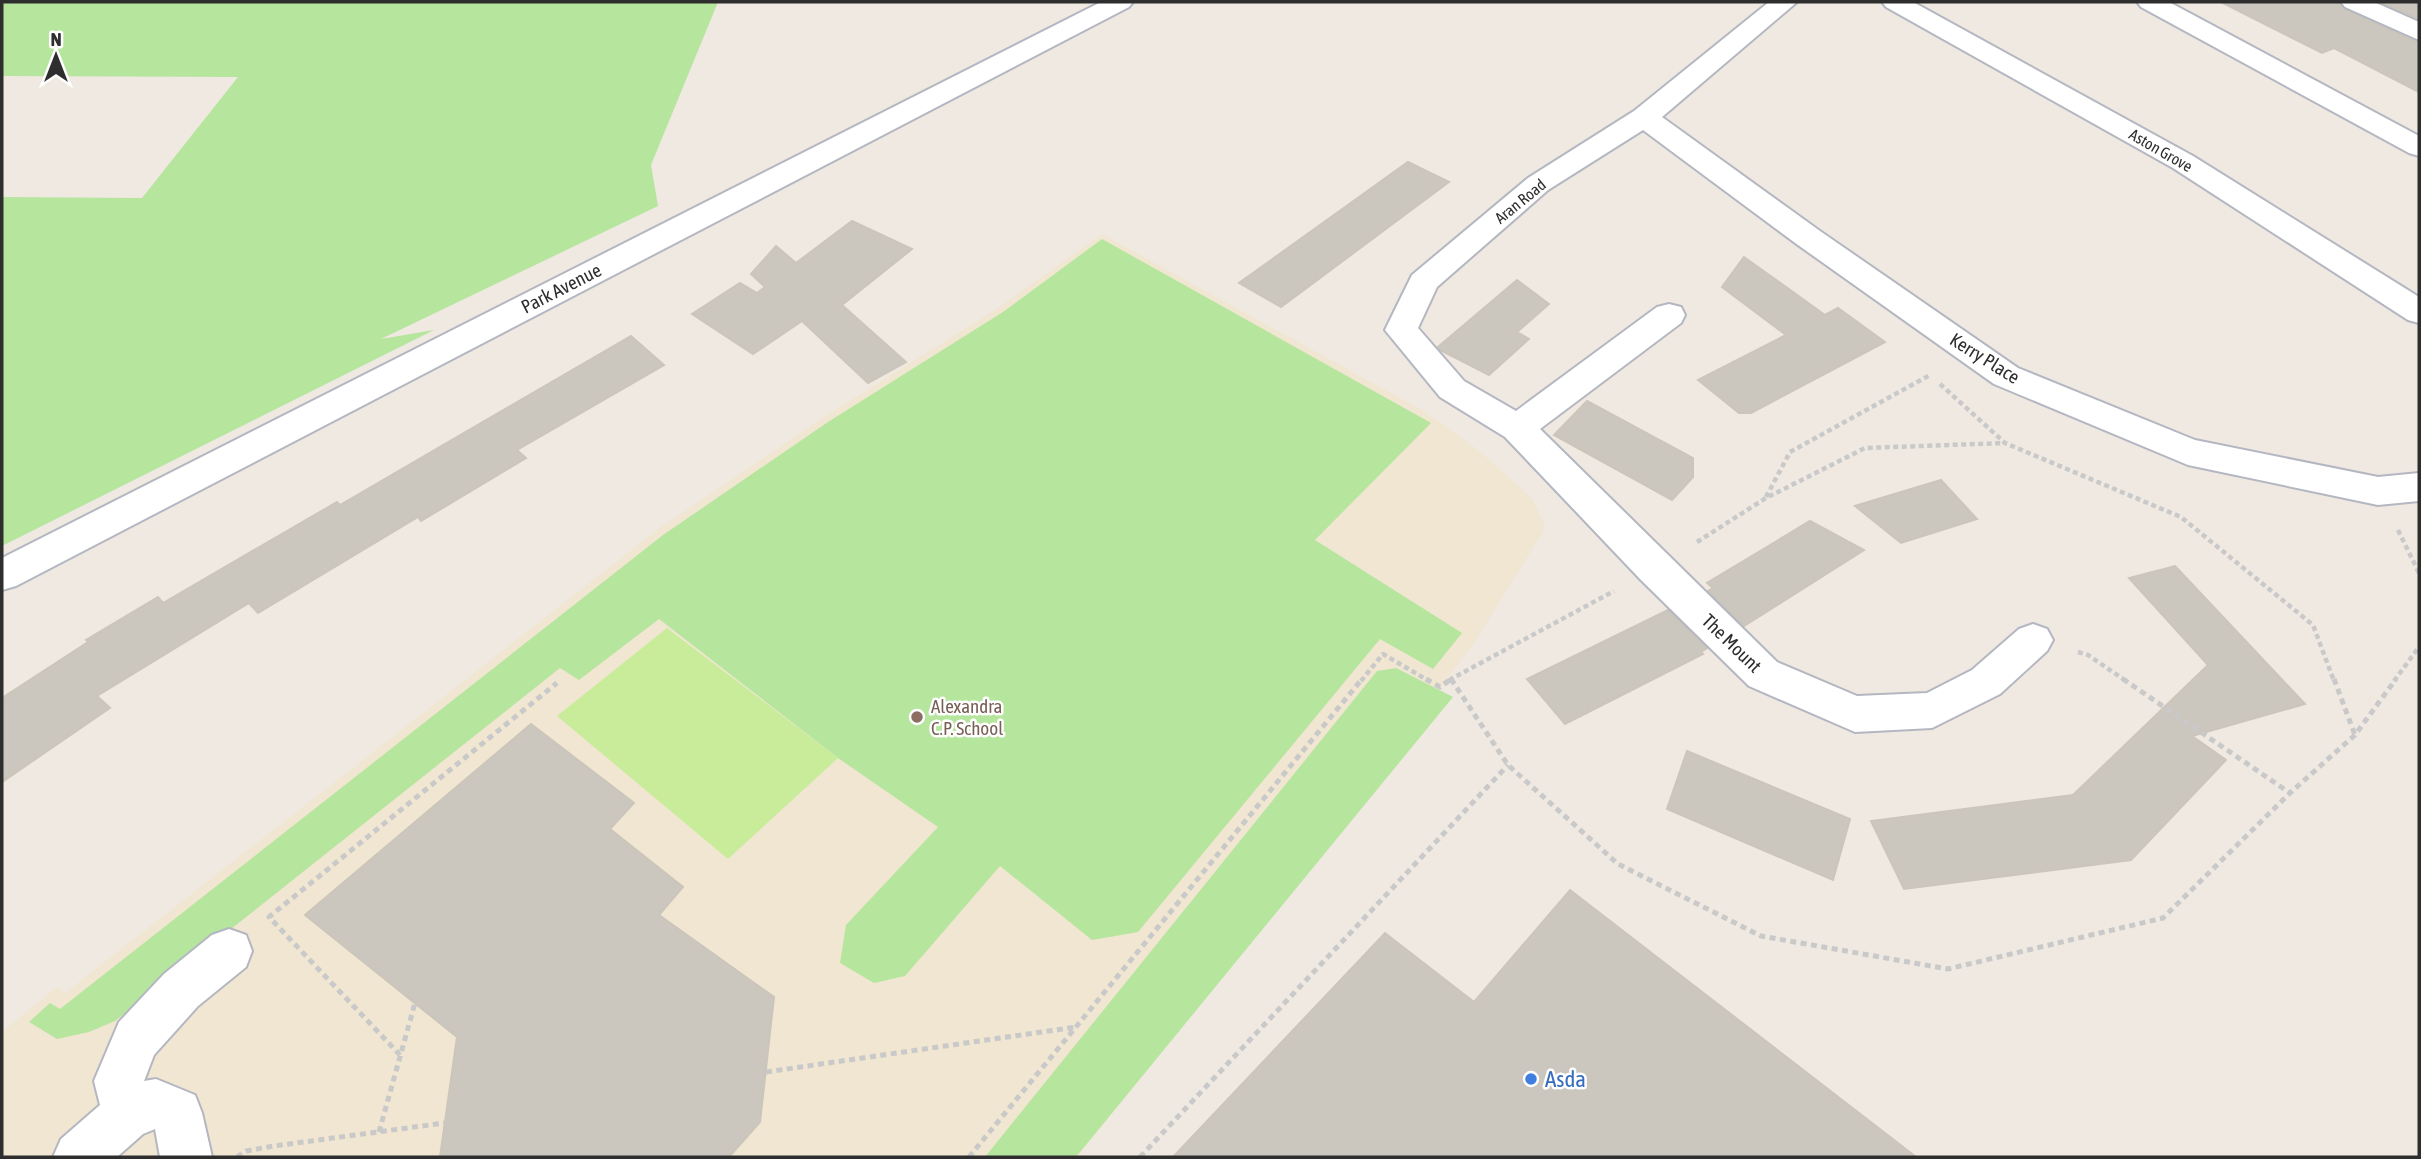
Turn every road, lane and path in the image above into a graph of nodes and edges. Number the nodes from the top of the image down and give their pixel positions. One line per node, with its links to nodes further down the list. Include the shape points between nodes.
1 (1120, 2): 16 (street, Park Avenue)
2 (1784, 2): 7 (street, Aran Road)
3 (1895, 2): 9 (street, Aston Grove, via 2183,162)
4 (2150, 2): 8 (street)
5 (2354, 2): 6 (street)
6 (2419, 32)
7 (1644, 117): 13 (street, Aran Road, via 1538,184 1423,282 1401,330 1452,389); 14 (street, Kerry Place, via 2006,376 2188,452 2378,491)
8 (2419, 147)
9 (2419, 312)
10 (1669, 315): 13 (street)
11 (1920, 365): 12 (path)
12 (1930, 375): 15 (path, via 1790,452); 20 (path, via 2005,443 2181,517 2313,625)
13 (1517, 428): 17 (street, The Mount, via 1763,674 1855,714 1932,710 1986,682)
14 (2419, 487)
15 (1766, 498)
16 (2, 575)
17 (2033, 640): 22 (path, via 2088,655)
18 (1451, 678): 25 (path, via 1440,687 1382,654)
19 (557, 683): 26 (path, via 269,917)
20 (2356, 735)
21 (1508, 765): 35 (path)
22 (2290, 793)
23 (229, 951): 28 (street, via 181,990 136,1039 119,1081)
24 (415, 1003): 26 (path)
25 (1076, 1027): 27 (path); 34 (path)
26 (400, 1055): 30 (path)
27 (766, 1072)
28 (127, 1114): 31 (street); 32 (street, via 156,1104 177,1112)
29 (444, 1123): 30 (path)
30 (379, 1132): 33 (path, via 246,1151)
31 (79, 1157)
32 (186, 1157)
33 (237, 1157)
34 (969, 1157)
35 (1140, 1157)

